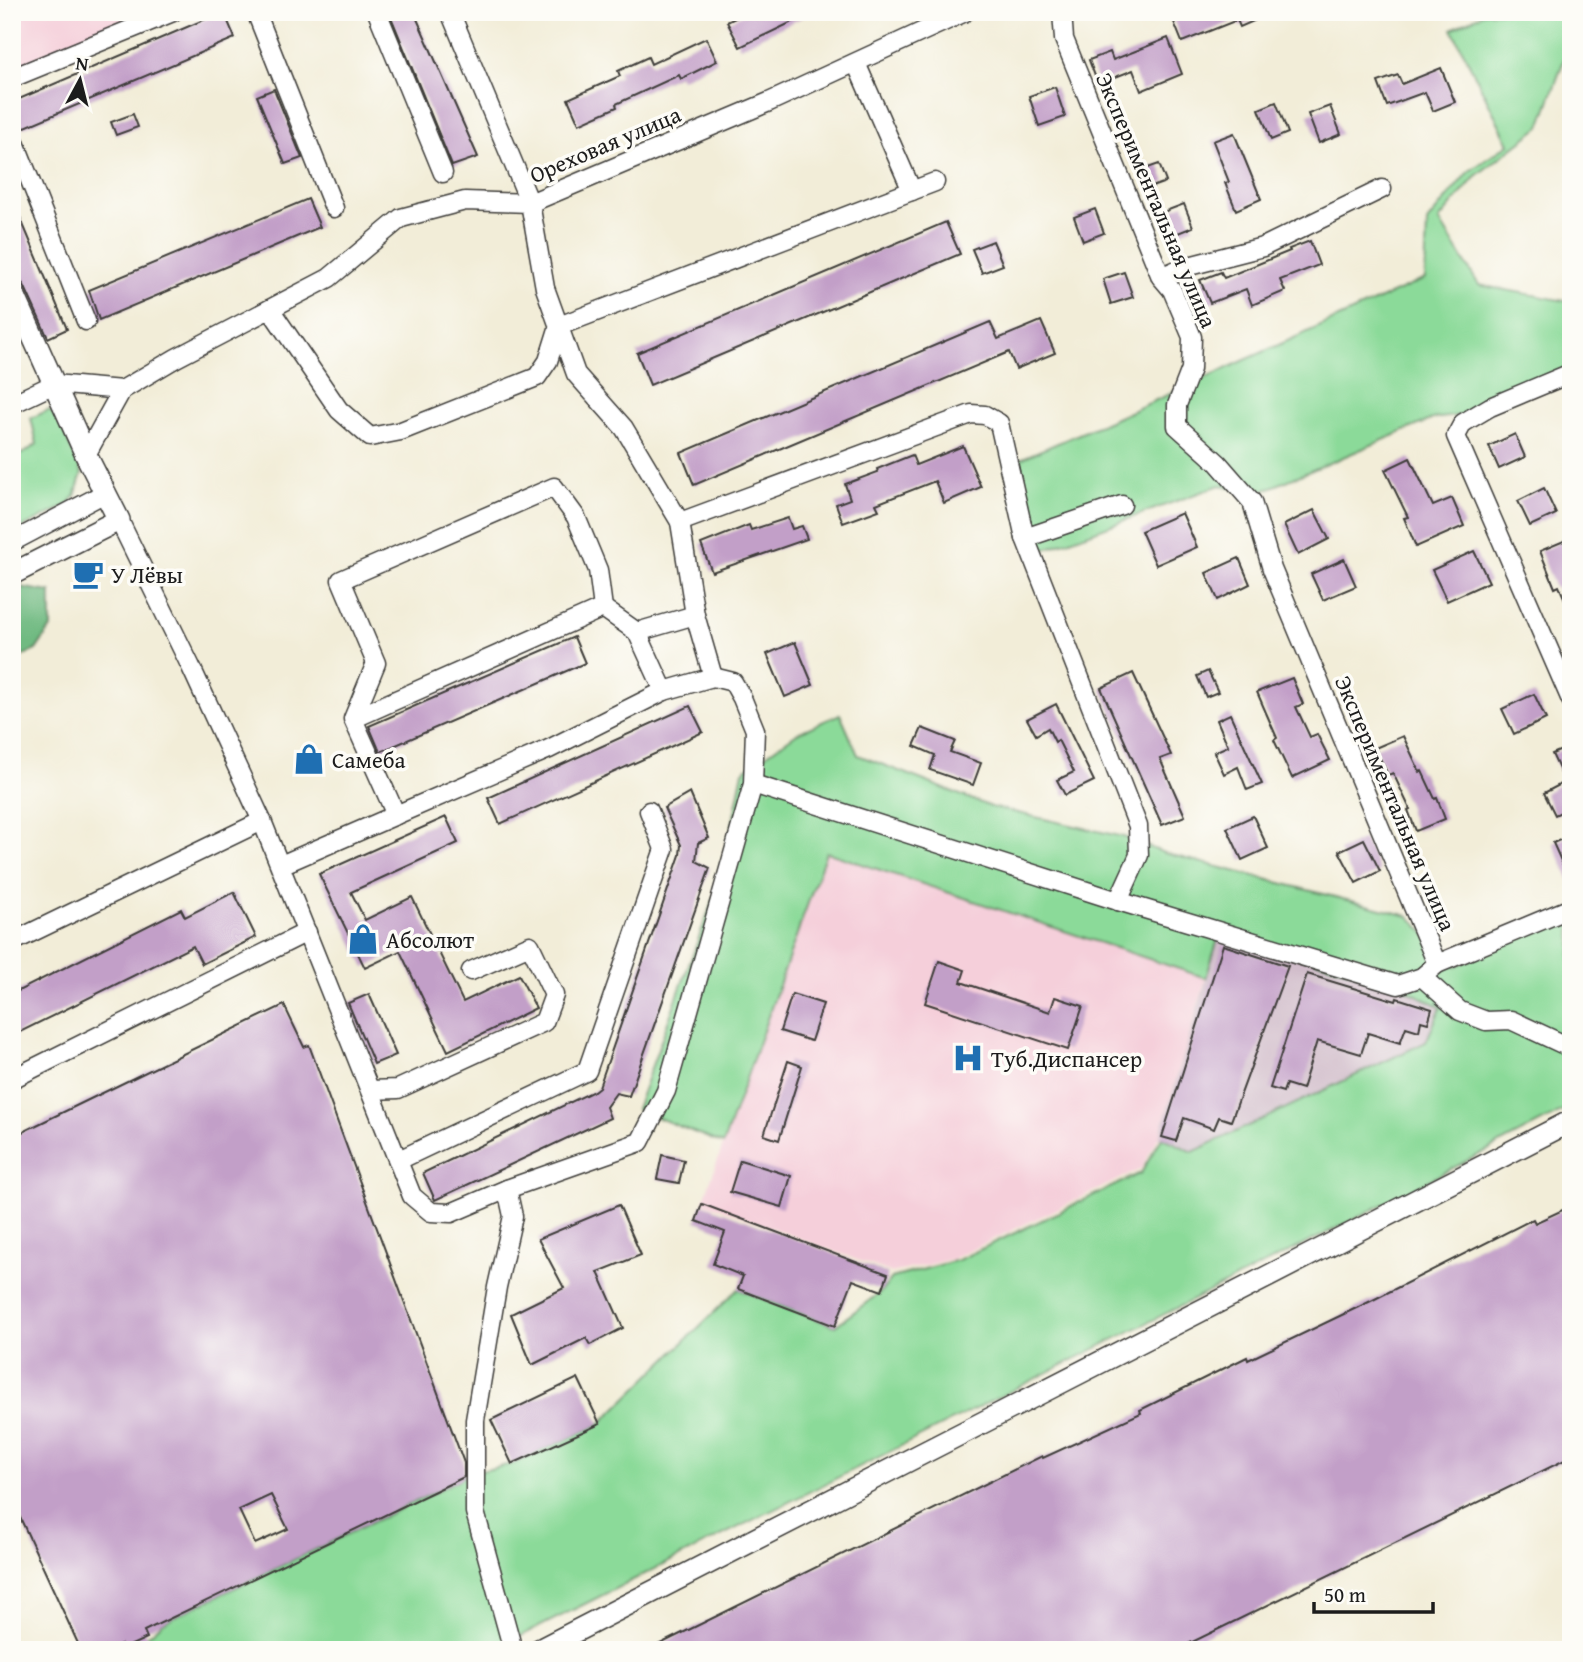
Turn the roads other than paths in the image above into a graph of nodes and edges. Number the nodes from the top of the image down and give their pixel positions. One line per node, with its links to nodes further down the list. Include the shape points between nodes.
1 (173, 12): 8 (street)
2 (256, 12): 15 (street)
3 (377, 12): 10 (street)
4 (450, 12): 14 (street)
5 (965, 12): 7 (street, Ореховая улица)
6 (1062, 12): 16 (street, Экспериментальная улица, via 1064,38)
7 (856, 63): 13 (street); 14 (street, Ореховая улица)
8 (12, 78)
9 (12, 135): 19 (street)
10 (443, 173)
11 (935, 182): 13 (street)
12 (1382, 189): 16 (street, via 1263,247)
13 (912, 191): 20 (street)
14 (530, 202): 18 (street, Ореховая улица, via 465,201 401,218 329,278); 20 (street, via 545,288)
15 (334, 208)
16 (1161, 277): 49 (street, Экспериментальная улица, via 1172,290 1192,337 1191,369 1177,405 1177,425 1252,502 1272,569)
17 (14, 299): 22 (main road)
18 (270, 309): 20 (street, via 339,410 370,437 401,431 537,377 548,361); 23 (street, Ореховая улица)
19 (86, 321)
20 (559, 326): 29 (street, via 576,374 624,428)
21 (1571, 373): 38 (street, via 1490,407 1463,424 1455,436)
22 (54, 384): 23 (street); 24 (street); 25 (main road)
23 (122, 390): 25 (street)
24 (12, 404)
25 (86, 455): 26 (main road)
26 (105, 493): 28 (main road); 31 (street)
27 (1122, 505): 30 (street)
28 (119, 520): 32 (main road); 43 (street)
29 (680, 522): 30 (street, via 971,414 999,423); 34 (street)
30 (1025, 538): 45 (street, via 1138,826 1139,855)
31 (12, 542)
32 (12, 574)
33 (603, 608): 35 (street); 39 (street); 39 (street, via 598,570 576,517 554,487 354,574 341,580 376,663)
34 (695, 615): 35 (street); 36 (street)
35 (637, 632): 37 (street)
36 (713, 677): 37 (street); 40 (street, via 733,682 751,719 755,730)
37 (664, 691): 42 (street, via 549,749)
38 (1571, 700)
39 (353, 719): 42 (street)
40 (753, 784): 45 (street); 59 (street, via 666,1091 640,1142)
41 (649, 811): 58 (street, via 664,849 587,1071)
42 (396, 815): 44 (street)
43 (262, 821): 44 (street); 48 (street)
44 (281, 865): 47 (street)
45 (1118, 901): 51 (street, via 1398,985)
46 (1571, 908): 49 (street)
47 (307, 932): 53 (street); 55 (street)
48 (12, 942)
49 (1437, 964): 51 (street, Экспериментальная улица)
50 (471, 971): 54 (street, via 530,945 554,995 544,1022)
51 (1422, 977): 52 (street, via 1460,1011 1486,1021 1511,1020)
52 (1571, 1048)
53 (12, 1079)
54 (398, 1089): 55 (street); 56 (street)
55 (370, 1090): 56 (street)
56 (379, 1111): 58 (street)
57 (1571, 1121): 61 (main road)
58 (399, 1160): 59 (street, via 412,1196 431,1212 451,1213)
59 (507, 1189): 60 (street, via 513,1216 475,1420 475,1512)
60 (512, 1649)
61 (539, 1650)

